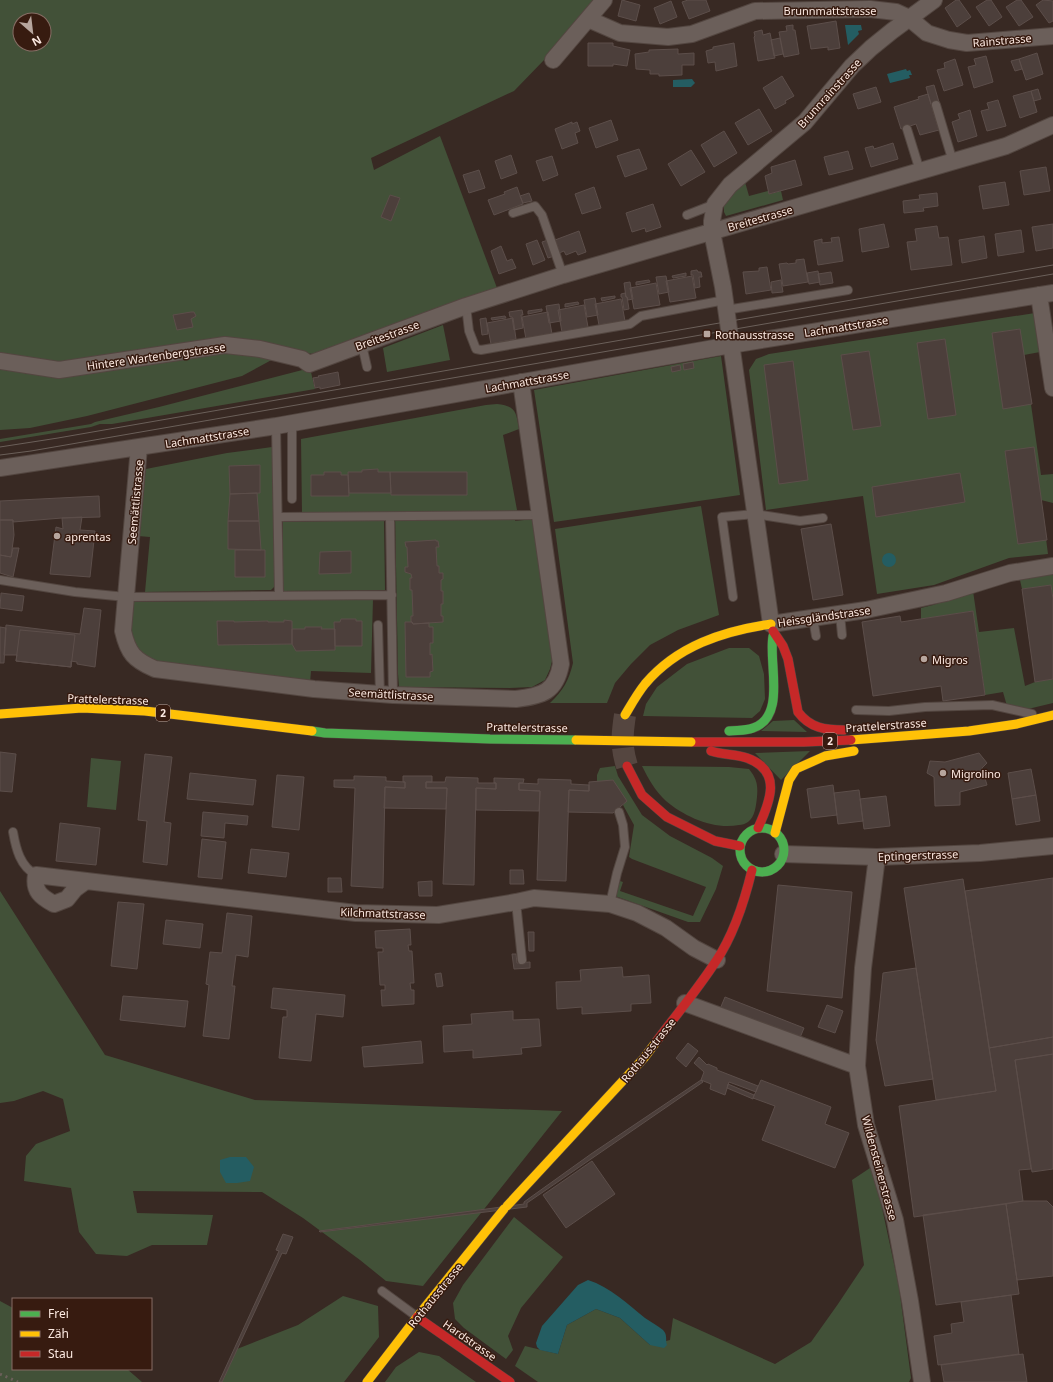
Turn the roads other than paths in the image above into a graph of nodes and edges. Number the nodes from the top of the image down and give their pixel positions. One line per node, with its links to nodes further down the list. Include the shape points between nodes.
1 (604, 0): 4 (street)
2 (934, 0): 3 (street, Brunnrainstrasse)
3 (909, 18): 4 (street, Brunnmattstrasse, via 896,12 870,9 755,11 692,34 668,37 620,33); 5 (street, Rainstrasse, via 927,33 967,43); 12 (street, Brunnrainstrasse, via 852,66 805,122 730,185)
4 (588, 19): 6 (street)
5 (1053, 36)
6 (553, 60)
7 (936, 105): 10 (lane)
8 (1053, 125): 10 (street, Breitestrasse, via 1006,146)
9 (907, 129): 11 (lane)
10 (953, 162): 11 (street, Breitestrasse)
11 (920, 171): 15 (street, Breitestrasse)
12 (714, 204): 14 (lane); 15 (street)
13 (513, 213): 16 (lane, via 535,206 542,214)
14 (687, 215)
15 (712, 232): 16 (street, Breitestrasse); 19 (street)
16 (563, 275): 20 (street, Breitestrasse)
17 (848, 290): 19 (lane)
18 (1046, 294): 22 (street, Lachmattstrasse); 27 (street)
19 (725, 305): 20 (lane, via 641,316 630,324 481,350 476,349); 22 (street)
20 (466, 306): 21 (street, Breitestrasse)
21 (362, 345): 24 (street, Breitestrasse); 25 (lane)
22 (731, 345): 26 (street, Lachmattstrasse); 33 (street)
23 (0, 361): 24 (street, Hintere Wartenbergstrasse, via 59,370 225,345 260,349 302,359)
24 (309, 364)
25 (367, 367)
26 (521, 382): 28 (street, Lachmattstrasse); 34 (street, Seemättlistrasse)
27 (1053, 388)
28 (292, 423): 29 (street, Lachmattstrasse); 32 (lane)
29 (276, 426): 30 (street, Lachmattstrasse); 36 (lane)
30 (140, 447): 31 (street, Lachmattstrasse); 42 (street, Seemättlistrasse)
31 (0, 468)
32 (292, 499)
33 (755, 514): 37 (lane, via 800,521); 43 (lane, via 722,517); 47 (street)
34 (539, 515): 35 (lane); 50 (street, Seemättlistrasse, via 561,664 559,676 553,686 532,697 516,699)
35 (390, 516): 36 (lane); 41 (lane)
36 (279, 518): 40 (lane)
37 (823, 518)
38 (1053, 566): 44 (street, Heissgländstrasse, via 1010,573 946,593)
39 (0, 580): 42 (lane)
40 (279, 595): 41 (lane); 42 (lane)
41 (392, 595): 50 (lane)
42 (126, 597): 50 (street, Seemättlistrasse, via 123,631 126,645 143,663 156,668 314,689)
43 (733, 597)
44 (840, 614): 45 (street, Heissgländstrasse); 48 (lane)
45 (813, 618): 47 (street, Heissgländstrasse); 49 (lane)
46 (378, 625): 50 (lane)
47 (772, 627): 53 (main road, Heissgländstrasse, via 751,626 710,638 680,652 645,684); 56 (main road, via 788,659 801,717 816,727); 58 (main road, via 774,694 769,717 752,729 720,733)
48 (842, 635)
49 (816, 636)
50 (386, 695)
51 (856, 710): 54 (lane, via 889,711 992,705)
52 (0, 714): 58 (main road, Prattelerstrasse / 2, bridge, via 82,708 145,711 325,733)
53 (625, 716)
54 (1050, 716): 57 (main road, Prattelerstrasse / 2)
55 (872, 729): 57 (main road)
56 (851, 730)
57 (969, 731): 58 (main road, Prattelerstrasse / 2, via 804,742); 59 (main road)
58 (691, 742): 63 (main road, via 714,752 749,759 762,765 770,775 768,806)
59 (876, 748)
60 (861, 750): 65 (main road, via 825,756 796,769 784,795)
61 (627, 766): 66 (main road, via 642,796 667,817 715,842)
62 (619, 812): 74 (lane, via 625,847)
63 (758, 828): 65 (main road); 66 (main road, via 746,835)
64 (13, 832): 71 (lane, via 17,852 28,870)
65 (775, 833): 68 (main road, via 782,842)
66 (740, 846): 70 (main road, via 742,860)
67 (1053, 846): 69 (street, Eptingerstrasse, via 980,854)
68 (783, 854): 69 (street, Eptingerstrasse); 70 (main road, via 777,866 771,870)
69 (876, 856): 78 (street, Wildensteinerstrasse, via 863,968)
70 (752, 870): 76 (main road, Rothausstrasse, via 734,926)
71 (36, 875): 72 (street, Kilchmattstrasse); 72 (street, via 34,884 41,897 54,904 67,900 75,889)
72 (86, 881): 73 (street, Kilchmattstrasse, via 356,913 438,915)
73 (516, 902): 74 (street, Kilchmattstrasse, via 534,898); 75 (lane)
74 (610, 904): 76 (street, Kilchmattstrasse, via 637,913 660,925)
75 (522, 960)
76 (717, 960): 77 (main road, Rothausstrasse)
77 (685, 1003): 78 (street); 80 (main road, Rothausstrasse, via 644,1058 506,1208)
78 (857, 1066): 83 (street, Wildensteinerstrasse, via 866,1125 895,1220)
79 (382, 1291): 80 (lane)
80 (417, 1317): 81 (main road, Rothausstrasse); 82 (main road, Hardstrasse)
81 (367, 1382)
82 (510, 1382)
83 (922, 1382)

